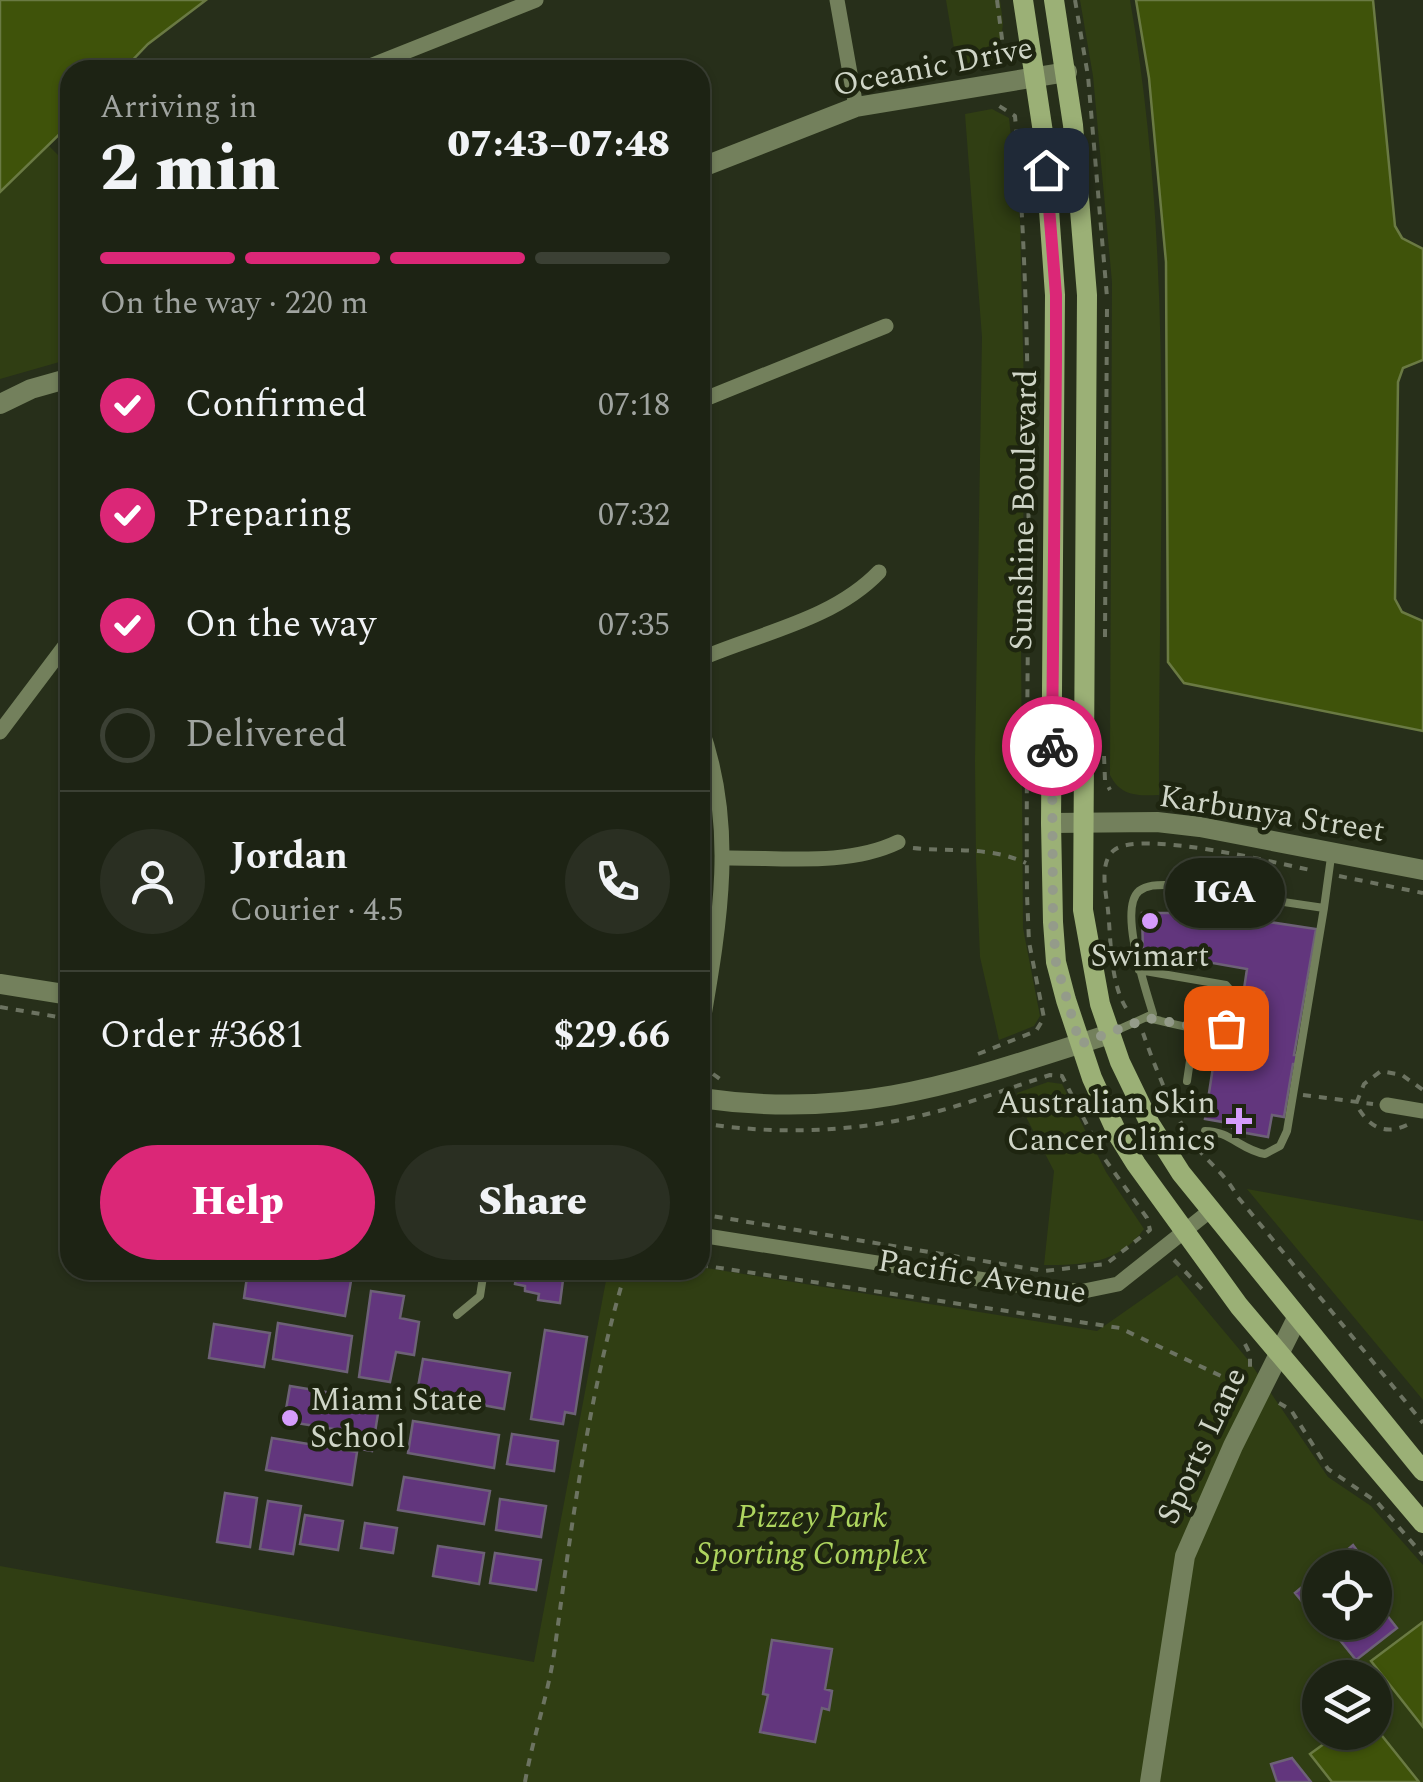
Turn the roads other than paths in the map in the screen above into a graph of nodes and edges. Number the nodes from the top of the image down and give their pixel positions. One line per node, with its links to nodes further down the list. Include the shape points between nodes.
1 (536, 0): 5 (street)
2 (837, 0): 8 (street)
3 (1023, 0): 7 (main road, Sunshine Boulevard)
4 (1054, 0): 6 (main road, Sunshine Boulevard)
5 (385, 60)
6 (1066, 72): 7 (street, Oceanic Drive); 19 (main road, Sunshine Boulevard, via 1087,295)
7 (1036, 76): 8 (street, Oceanic Drive); 20 (main road, Sunshine Boulevard, via 1056,295)
8 (856, 107): 9 (street, Oceanic Drive)
9 (710, 164)
10 (886, 326): 12 (street)
11 (60, 381): 13 (street)
12 (710, 397)
13 (0, 404)
14 (880, 572): 16 (street, via 833,606)
15 (60, 651): 17 (street)
16 (710, 655)
17 (0, 732)
18 (710, 763): 23 (street)
19 (1082, 822): 20 (street, Karbunya Street); 22 (street, Karbunya Street, via 1200,827); 32 (main road, Sunshine Boulevard, via 1083,910)
20 (1051, 823): 33 (main road, Sunshine Boulevard, via 1056,962)
21 (898, 842): 23 (street, via 850,857)
22 (1332, 852): 24 (street, Karbunya Street); 25 (lane)
23 (724, 858): 27 (street)
24 (1423, 870)
25 (1324, 908): 26 (lane, via 1146,887 1133,899); 38 (lane, via 1288,1131 1280,1146 1265,1154 1249,1151 1221,1131)
26 (1139, 970): 30 (lane); 31 (lane, via 1233,991 1234,1024)
27 (710, 977)
28 (0, 984): 29 (street)
29 (60, 994)
30 (1151, 1016): 31 (lane); 32 (lane)
31 (1195, 1027): 34 (lane)
32 (1110, 1034): 33 (street); 39 (main road, Sunshine Boulevard, via 1150,1124)
33 (1080, 1044): 35 (street, via 882,1100 807,1107); 40 (main road, Sunshine Boulevard, via 1118,1136)
34 (1187, 1081)
35 (710, 1099)
36 (1388, 1105): 37 (street)
37 (1423, 1111)
38 (1205, 1131)
39 (1210, 1210): 40 (street, Pacific Avenue); 44 (main road)
40 (1183, 1232): 41 (street, Pacific Avenue, via 1118,1284 1084,1290); 45 (main road)
41 (710, 1237)
42 (482, 1280): 43 (lane, via 480,1296)
43 (457, 1315)
44 (1298, 1318): 45 (street, Sports Lane); 46 (main road)
45 (1278, 1353): 47 (main road); 48 (street, Sports Lane, via 1185,1556)
46 (1423, 1471)
47 (1423, 1524)
48 (1150, 1782)

